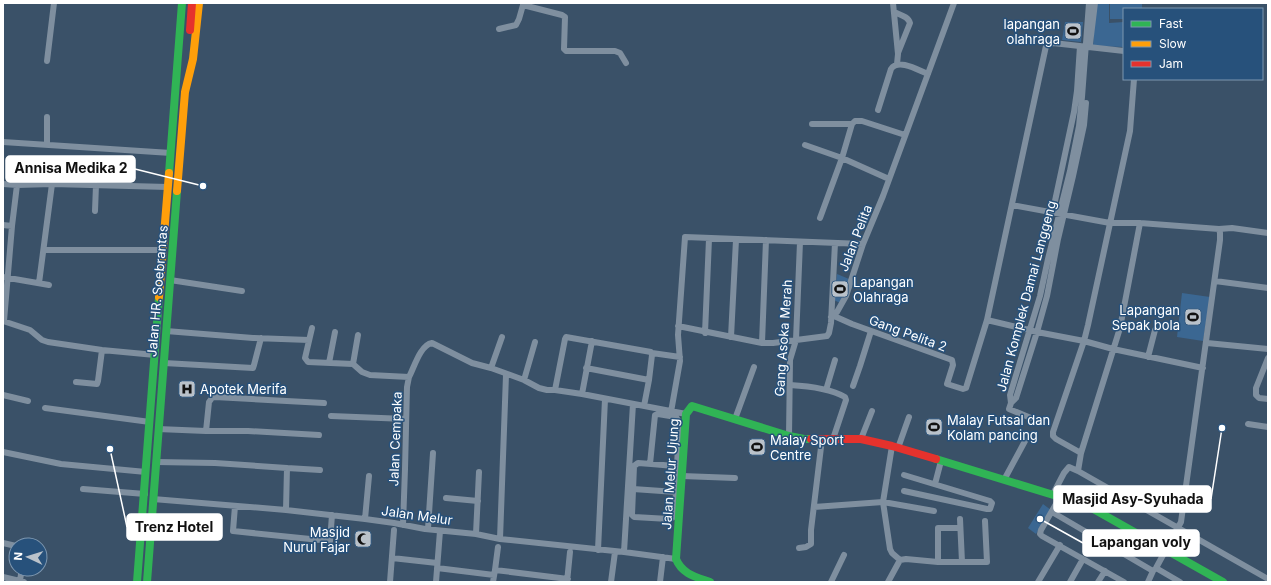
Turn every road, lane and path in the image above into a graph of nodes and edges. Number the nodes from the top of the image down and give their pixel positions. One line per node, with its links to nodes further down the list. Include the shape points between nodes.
1 (54, 3): 15 (street)
2 (182, 3): 32 (main road, Jalan HR. Soebrantas)
3 (192, 3): 20 (main road)
4 (199, 3): 20 (main road, Jalan HR. Soebrantas, via 193,62)
5 (892, 3): 10 (street)
6 (954, 3): 18 (street, Jalan Pelita)
7 (1089, 3): 12 (street, Jalan Komplek Damai Langgeng)
8 (1094, 3): 12 (street, Jalan Komplek Damai Langgeng)
9 (523, 4): 11 (street, via 516,26); 16 (street, via 565,17 566,51 616,51)
10 (894, 12): 14 (street); 14 (street, via 910,23)
11 (499, 29)
12 (1085, 47): 13 (street); 21 (street, Jalan Komplek Damai Langgeng); 43 (street, via 1053,42 1046,46)
13 (1123, 51)
14 (898, 54): 17 (street)
15 (47, 61)
16 (626, 63)
17 (897, 64): 18 (street); 22 (street, via 891,69)
18 (928, 74): 28 (street, Jalan Pelita)
19 (1134, 80): 47 (street, via 1130,130)
20 (185, 92): 64 (main road, Jalan HR. Soebrantas)
21 (1082, 96): 26 (street); 27 (street, Jalan Komplek Damai Langgeng); 45 (street, Jalan Komplek Damai Langgeng, via 1084,125)
22 (878, 110)
23 (47, 117): 30 (street)
24 (812, 124): 25 (street)
25 (852, 124): 28 (street, via 857,120); 33 (street)
26 (1072, 124): 27 (street); 34 (street)
27 (1079, 126): 35 (street, Jalan Komplek Damai Langgeng)
28 (905, 135): 36 (street, Jalan Pelita)
29 (3, 142): 30 (street)
30 (47, 145): 32 (street)
31 (805, 145): 33 (street)
32 (171, 153): 41 (main road, Jalan HR. Soebrantas)
33 (842, 158): 36 (street); 46 (street)
34 (1062, 169): 35 (street); 42 (street)
35 (1070, 170): 45 (street, Jalan Komplek Damai Langgeng)
36 (889, 179): 58 (street, Jalan Pelita)
37 (3, 184): 39 (street)
38 (52, 184): 39 (street); 40 (street); 59 (street)
39 (17, 185): 50 (street)
40 (96, 185): 41 (street); 44 (street)
41 (168, 187): 60 (main road, Jalan HR. Soebrantas)
42 (1056, 201)
43 (1012, 205): 45 (street); 71 (street)
44 (95, 211)
45 (1061, 214): 47 (street); 61 (street, Jalan Komplek Damai Langgeng)
46 (820, 218)
47 (1110, 223): 48 (street); 89 (street)
48 (1140, 223): 51 (street); 93 (street, via 1120,328)
49 (3, 225): 50 (street)
50 (12, 226): 63 (street)
51 (1219, 229): 52 (street, via 1232,228); 65 (street)
52 (1268, 233)
53 (709, 238): 54 (street); 73 (street, via 684,238); 80 (street)
54 (736, 240): 55 (street); 85 (street)
55 (766, 240): 56 (street); 91 (street)
56 (800, 242): 57 (street); 87 (street, Gang Asoka Merah)
57 (835, 243): 58 (street); 70 (street)
58 (863, 244): 70 (street, Jalan Pelita, via 846,296 838,312)
59 (44, 250): 60 (street); 66 (street)
60 (163, 250): 62 (main road, Jalan HR. Soebrantas)
61 (1051, 260): 78 (street, Jalan Komplek Damai Langgeng); 81 (street, Jalan Komplek Damai Langgeng, via 1047,296)
62 (161, 277): 64 (main road); 97 (main road, Jalan HR. Soebrantas)
63 (6, 278): 66 (street); 72 (street)
64 (170, 279): 69 (street); 76 (main road, Jalan HR. Soebrantas)
65 (1215, 281): 68 (street); 92 (street)
66 (39, 283): 67 (street)
67 (49, 285)
68 (1268, 288)
69 (242, 291)
70 (832, 317): 77 (street, Gang Pelita 2); 87 (street, Jalan Pelita, via 826,336)
71 (987, 320): 77 (street, Gang Pelita 2, via 966,388 963,389 947,384 952,360); 78 (street)
72 (4, 321): 95 (street, via 30,330 48,342)
73 (678, 326): 80 (street, Jalan Pelita); 98 (street)
74 (312, 328): 86 (street)
75 (1155, 330): 99 (street)
76 (166, 331): 84 (street); 103 (main road, Jalan HR. Soebrantas)
77 (871, 331): 117 (street)
78 (1030, 331): 81 (street); 102 (street, Jalan Komplek Damai Langgeng)
79 (336, 332): 104 (street)
80 (705, 332): 85 (street, Jalan Pelita)
81 (1037, 332): 89 (street); 102 (street, Jalan Komplek Damai Langgeng)
82 (358, 335): 105 (street)
83 (502, 337): 107 (street)
84 (261, 338): 86 (street); 103 (street, via 253,368)
85 (731, 338): 91 (street, Jalan Pelita)
86 (309, 340): 104 (street, via 306,361)
87 (796, 340): 91 (street, Jalan Pelita); 116 (street, Gang Asoka Merah, via 790,360)
88 (592, 341): 96 (street); 108 (street); 118 (street, via 569,337 564,339)
89 (1084, 341): 93 (street); 151 (street, via 1053,432 1056,439)
90 (535, 342): 113 (street)
91 (762, 343)
92 (1206, 343): 94 (street); 109 (street)
93 (1113, 349): 99 (street); 151 (street)
94 (1268, 349)
95 (102, 350): 97 (street); 115 (street, via 97,384)
96 (652, 353): 98 (street); 114 (street)
97 (155, 355): 137 (main road, Jalan HR. Soebrantas)
98 (680, 357): 130 (street)
99 (1148, 357): 109 (street)
100 (1268, 358): 110 (street)
101 (835, 360): 119 (street)
102 (1025, 360): 134 (street, Jalan Komplek Damai Langgeng, via 1010,395 1009,409)
103 (164, 362): 140 (main road, Jalan HR. Soebrantas)
104 (329, 363): 105 (street)
105 (353, 364): 112 (street, via 370,375)
106 (754, 367): 136 (street)
107 (491, 368): 111 (street); 112 (street, Jalan Cempaka, via 472,363 434,343 429,343 421,351)
108 (586, 368): 114 (street); 120 (street)
109 (1203, 368): 191 (street, via 1182,522)
110 (1266, 369): 123 (street, via 1256,388 1256,395)
111 (506, 375): 113 (street); 197 (street)
112 (409, 378): 135 (street, Jalan Cempaka)
113 (524, 380): 118 (street, via 538,388)
114 (649, 380): 127 (street)
115 (76, 382)
116 (790, 385): 119 (street); 143 (street, Gang Asoka Merah)
117 (852, 386)
118 (555, 390): 120 (street)
119 (826, 390): 145 (street, via 846,398)
120 (582, 394): 122 (street)
121 (3, 395): 124 (street)
122 (605, 399): 126 (street); 201 (street)
123 (1268, 400)
124 (28, 401)
125 (324, 404): 141 (street, via 215,397 210,402)
126 (633, 404): 127 (street); 205 (street)
127 (644, 406): 130 (street)
128 (45, 408): 137 (street)
129 (872, 411): 146 (street)
130 (671, 412): 131 (street)
131 (686, 414): 136 (main road, Jalan Melur Ujung, via 692,406); 155 (main road, Jalan Melur Ujung)
132 (331, 416): 135 (street)
133 (909, 417): 148 (street)
134 (1031, 418)
135 (406, 419): 190 (street, Jalan Cempaka)
136 (734, 419): 143 (main road, Jalan Melur Ujung)
137 (150, 422): 159 (main road, Jalan HR. Soebrantas)
138 (1248, 424): 139 (street)
139 (1268, 427)
140 (158, 429): 141 (street); 153 (main road, Jalan HR. Soebrantas)
141 (206, 431): 142 (street)
142 (319, 435)
143 (789, 436): 144 (main road, Jalan Melur Ujung)
144 (822, 439): 145 (main road, Jalan Melur Ujung); 182 (street)
145 (833, 439): 146 (main road, Jalan Melur Ujung)
146 (861, 439): 148 (main road, Jalan Melur Ujung)
147 (1025, 441): 165 (street)
148 (895, 447): 152 (main road, Jalan Melur Ujung); 180 (street)
149 (3, 452): 159 (street, via 61,464)
150 (433, 453): 193 (street)
151 (1081, 453): 158 (street)
152 (941, 461): 165 (main road, Jalan Melur Ujung); 167 (street)
153 (156, 462): 156 (street); 177 (main road, Jalan HR. Soebrantas)
154 (650, 464): 155 (street); 155 (street, via 654,415 657,414 676,417 679,420); 170 (street, via 638,463 634,466)
155 (680, 466): 162 (main road, Jalan Melur Ujung); 172 (street)
156 (288, 468): 157 (street); 183 (street)
157 (320, 470)
158 (1078, 471): 175 (street, via 1069,467 1064,473); 191 (street)
159 (146, 472): 173 (main road, Jalan HR. Soebrantas)
160 (479, 472): 179 (street)
161 (368, 476): 187 (street)
162 (682, 476): 164 (street); 209 (main road, Jalan Melur Ujung)
163 (904, 476): 166 (street)
164 (735, 478)
165 (1004, 480): 175 (main road, Jalan Melur Ujung)
166 (924, 482): 167 (street); 174 (street)
167 (934, 484): 168 (street)
168 (948, 488): 178 (street); 178 (street, via 990,501 992,506 987,509)
169 (82, 489): 173 (street)
170 (633, 489): 172 (street); 172 (street, via 634,517 672,518 676,514)
171 (904, 491): 174 (street)
172 (676, 492)
173 (145, 494): 222 (main road, Jalan HR. Soebrantas)
174 (922, 495): 178 (street)
175 (1057, 496): 185 (street); 202 (main road, Jalan Melur Ujung, via 1065,492)
176 (446, 498): 179 (street)
177 (154, 499): 181 (street, Jalan Melur); 223 (main road, Jalan HR. Soebrantas)
178 (945, 500)
179 (478, 501): 196 (street)
180 (883, 502): 182 (street); 184 (street); 211 (street, via 890,549)
181 (235, 506): 183 (street, Jalan Melur); 186 (street, via 232,530 234,531 330,541)
182 (814, 507): 200 (street, via 811,544)
183 (286, 510): 186 (street, Jalan Melur)
184 (934, 511)
185 (1052, 512): 198 (street, via 1040,534); 215 (street)
186 (332, 515): 187 (street, Jalan Melur)
187 (365, 519): 190 (street, Jalan Melur)
188 (960, 519): 192 (street)
189 (985, 522): 213 (street, via 987,562)
190 (403, 525): 193 (street, Jalan Melur)
191 (1179, 527): 202 (street); 219 (street)
192 (960, 528): 212 (street, via 938,528); 213 (street)
193 (428, 529): 195 (street, Jalan Melur)
194 (394, 530): 208 (street)
195 (440, 530): 196 (street, Jalan Melur); 214 (street)
196 (476, 534): 197 (street, Jalan Melur)
197 (500, 539): 201 (street, Jalan Melur)
198 (1060, 545): 210 (street); 231 (street)
199 (498, 547): 217 (street)
200 (799, 548)
201 (598, 550): 204 (street, Jalan Melur)
202 (1166, 550): 215 (street); 237 (main road)
203 (570, 552): 220 (street)
204 (615, 552): 205 (street, Jalan Melur); 226 (street)
205 (624, 552): 207 (street, Jalan Melur)
206 (844, 555): 229 (street)
207 (663, 557): 209 (street, Jalan Melur); 227 (street)
208 (392, 558): 214 (street); 224 (street)
209 (676, 559): 228 (main road, via 679,568 684,572)
210 (1083, 559): 216 (street); 232 (street)
211 (900, 560): 212 (street); 230 (street)
212 (938, 562): 213 (street)
213 (962, 562)
214 (437, 565): 217 (street); 225 (street)
215 (1154, 569): 235 (street); 236 (street)
216 (1105, 571): 233 (street); 234 (street)
217 (494, 576): 220 (street)
218 (3, 577): 221 (street)
219 (1268, 579)
220 (568, 580)
221 (22, 581)
222 (137, 582)
223 (147, 582)
224 (390, 582)
225 (436, 582)
226 (611, 582)
227 (660, 582)
228 (710, 582)
229 (831, 582)
230 (888, 582)
231 (1038, 582)
232 (1070, 582)
233 (1098, 582)
234 (1124, 582)
235 (1148, 582)
236 (1180, 582)
237 (1224, 582)

